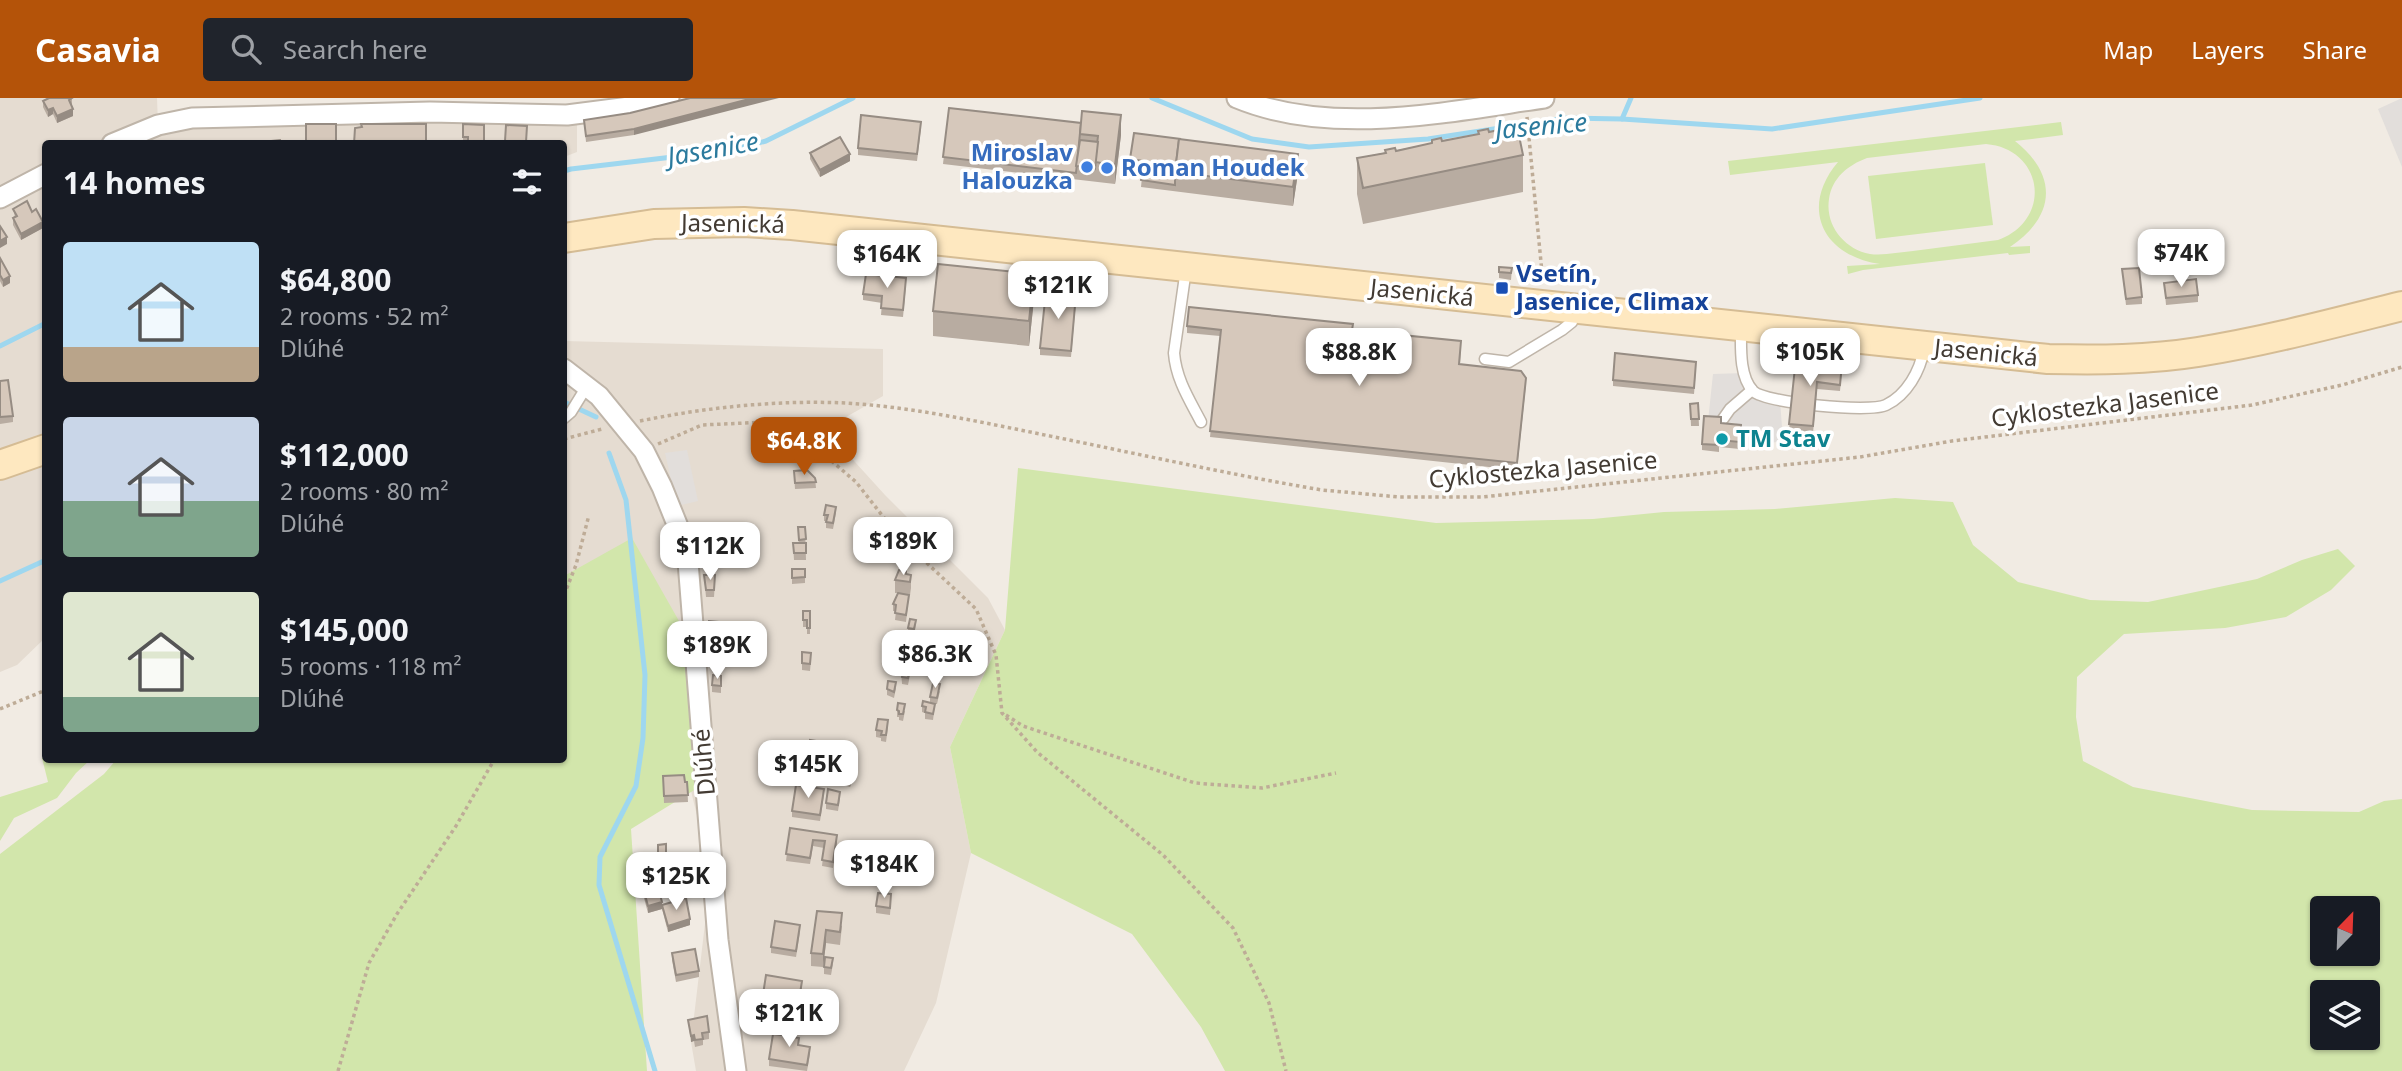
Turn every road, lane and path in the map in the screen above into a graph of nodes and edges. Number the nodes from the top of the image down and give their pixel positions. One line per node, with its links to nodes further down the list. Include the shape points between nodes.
1 (669, 98): 5 (street, via 582,110 192,118)
2 (1237, 98): 3 (street, via 1298,116 1358,118 1421,115)
3 (1544, 98)
4 (1527, 118): 10 (path)
5 (122, 140)
6 (42, 176): 7 (street)
7 (0, 198)
8 (567, 238): 9 (street, Jasenická, via 654,224 744,222)
9 (1186, 268): 12 (street, Jasenická); 22 (lane, via 1175,362)
10 (1544, 293)
11 (2402, 306): 14 (street, Jasenická, via 2228,347 2122,359 2048,359)
12 (1576, 310): 13 (street, Jasenická); 15 (lane, via 1562,330 1509,362)
13 (1741, 327): 14 (street, Jasenická); 18 (lane, via 1744,373)
14 (1924, 347): 18 (lane, via 1913,379 1885,406 1861,409 1780,400)
15 (1485, 359)
16 (2402, 367): 23 (path, Cyklostezka Jasenice, via 2252,405 1952,441 1860,457 1459,497 1322,490 968,419 878,406 760,404)
17 (567, 372): 19 (street, Dlúhé)
18 (1752, 390): 21 (lane)
19 (584, 392): 20 (lane); 23 (street, Dlúhé)
20 (567, 415)
21 (1723, 419)
22 (1201, 422)
23 (622, 424): 24 (path, Cyklostezka Jasenice); 26 (street, Dlúhé)
24 (567, 438)
25 (42, 450): 27 (street)
26 (644, 451): 32 (path, via 702,425 766,422 806,439 856,482 900,538 976,609 996,655); 36 (street, Dlúhé, via 687,549 719,940)
27 (0, 465)
28 (589, 515): 29 (path)
29 (567, 588)
30 (42, 692): 31 (path)
31 (0, 709)
32 (1002, 713): 34 (path, via 1023,726 1195,783 1262,789); 37 (path, via 1037,752 1163,855 1233,928 1269,1003)
33 (492, 763): 35 (path, via 369,963)
34 (1336, 773)
35 (338, 1071)
36 (736, 1071)
37 (1286, 1071)

